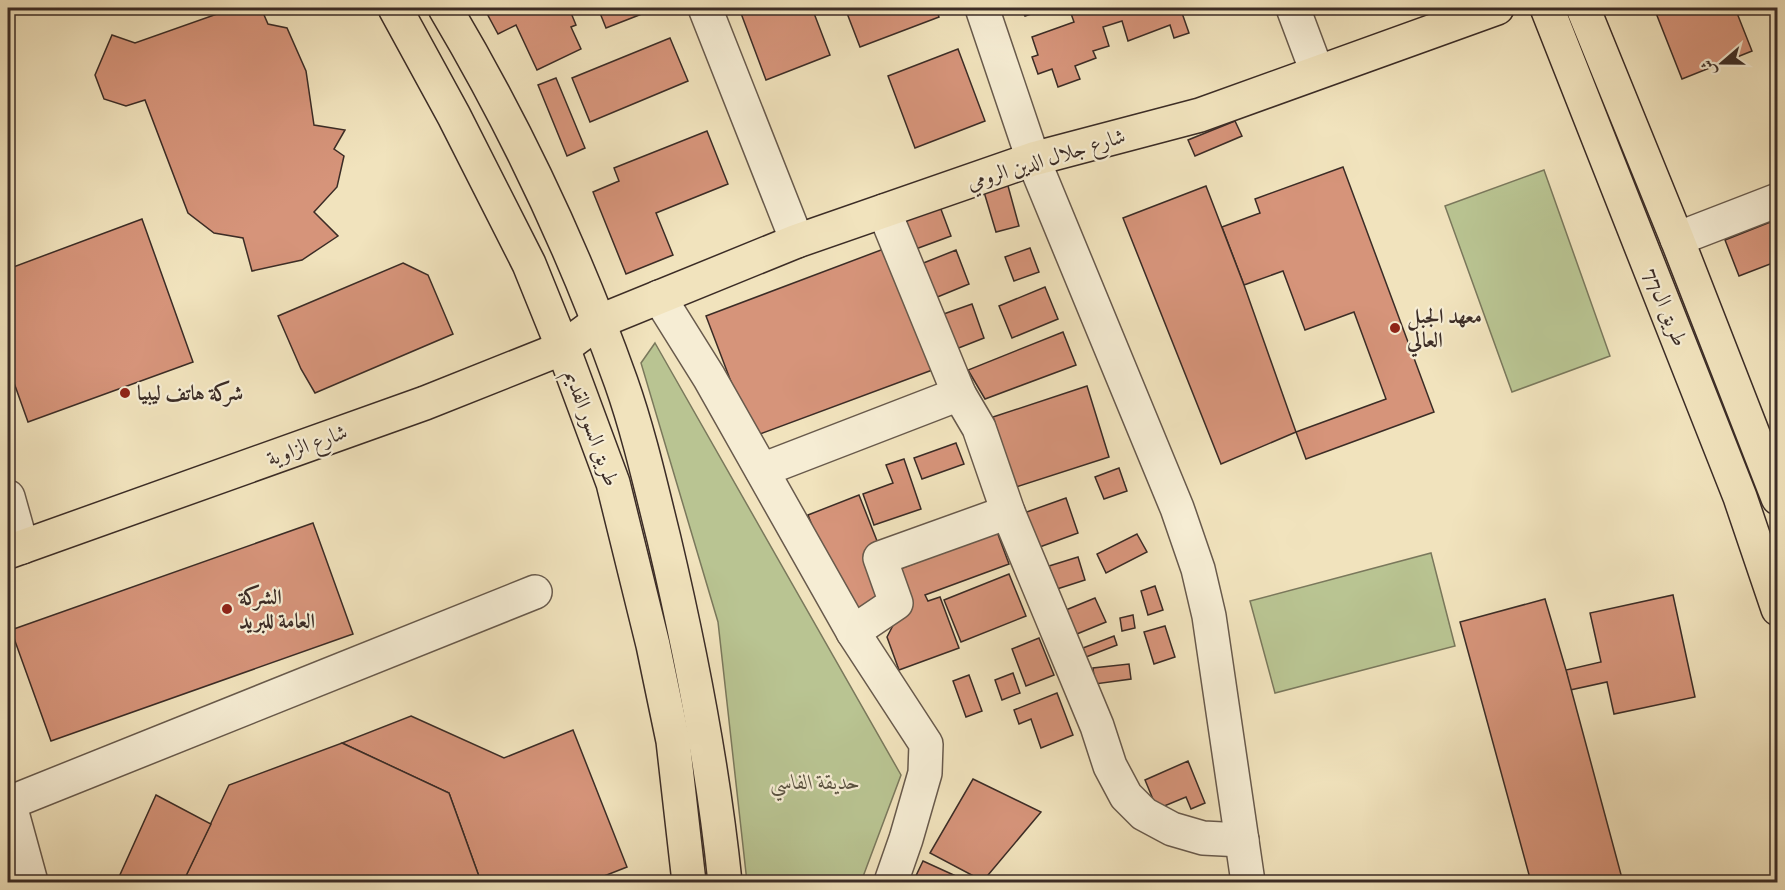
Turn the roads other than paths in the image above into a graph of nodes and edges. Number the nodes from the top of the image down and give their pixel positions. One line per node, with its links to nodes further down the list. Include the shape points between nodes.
1 (395, 8): 17 (main road, طريق السور القديم, via 529,264)
2 (445, 8): 16 (main road, طريق السور القديم, via 511,128)
3 (705, 8): 14 (street)
4 (982, 8): 10 (street)
5 (1293, 8): 9 (street)
6 (1497, 8): 9 (main road, شارع جلال الدين الرومي)
7 (1547, 8): 25 (main road, طريق ال77, via 1740,497)
8 (1582, 8): 13 (main road)
9 (1317, 72): 10 (main road, شارع جلال الدين الرومي, via 1200,115)
10 (1033, 159): 12 (main road, شارع جلال الدين الرومي); 28 (street, via 1178,508 1198,569 1209,616)
11 (1778, 200): 13 (street)
12 (884, 211): 14 (main road, شارع جلال الدين الرومي); 18 (street)
13 (1677, 239): 21 (main road)
14 (797, 241): 15 (main road, شارع جلال الدين الرومي)
15 (659, 297): 16 (main road, شارع جلال الدين الرومي); 19 (street)
16 (598, 322): 17 (main road, شارع الزاوية); 31 (main road, طريق السور القديم, via 642,450 678,601 697,685)
17 (563, 348): 23 (main road, شارع الزاوية, via 425,403); 30 (main road, طريق السور القديم, via 613,483 653,645 673,741)
18 (959, 394): 19 (street); 22 (street, via 979,428)
19 (762, 470): 26 (street)
20 (8, 496): 23 (street)
21 (1778, 498)
22 (1008, 512): 26 (street, via 880,558 896,603); 28 (street, via 1110,766 1126,796 1144,814 1172,829 1203,838)
23 (15, 549)
24 (535, 592): 27 (street)
25 (1778, 609)
26 (852, 632): 32 (street, via 926,744 925,773)
27 (8, 800): 29 (street)
28 (1242, 840): 33 (street)
29 (31, 882)
30 (689, 882)
31 (725, 882)
32 (891, 882)
33 (1248, 882)

